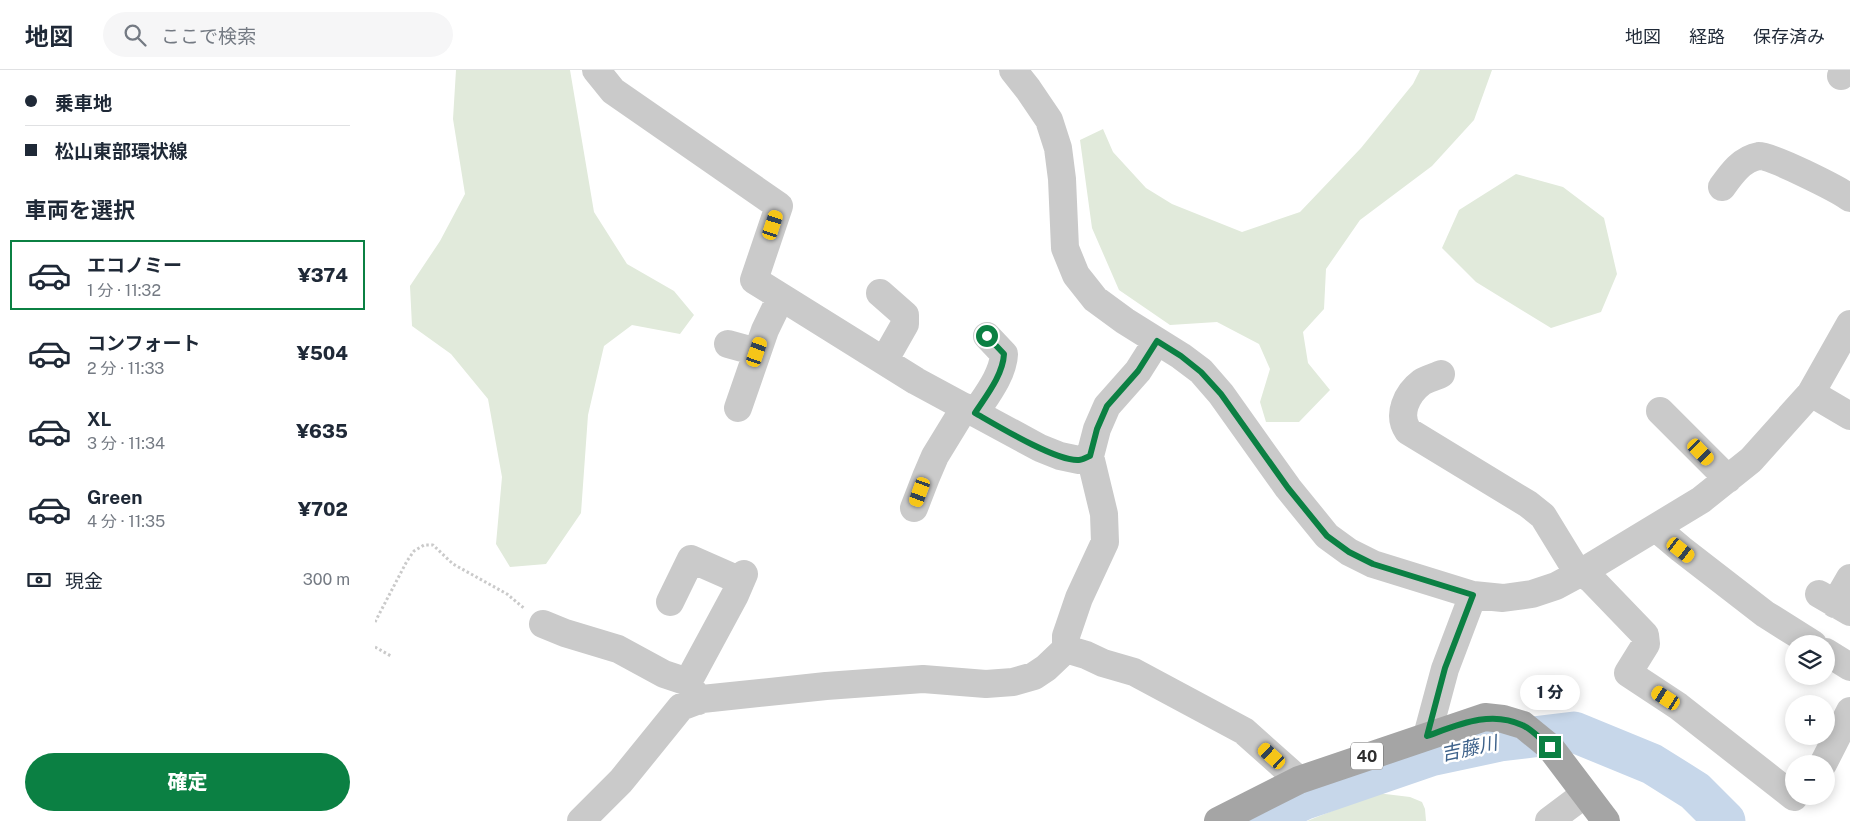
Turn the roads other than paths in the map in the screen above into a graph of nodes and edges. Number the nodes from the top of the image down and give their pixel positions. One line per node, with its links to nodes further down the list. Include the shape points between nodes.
1 (596, 70): 6 (street, via 613,91 779,206 754,280)
2 (1013, 70): 9 (street, via 1049,120 1059,148 1065,248 1076,275 1095,299)
3 (1722, 187): 4 (street, via 1734,170 1749,158 1762,155 1838,189)
4 (1850, 198)
5 (880, 293): 12 (street, via 905,315 905,324)
6 (781, 297): 11 (street); 12 (street)
7 (1850, 324): 14 (street)
8 (987, 336): 16 (street, via 1004,354 1003,362 1001,370)
9 (1157, 341): 19 (street, via 1138,371 1107,406); 25 (street, via 1201,372 1221,394 1288,488 1327,536 1373,564)
10 (728, 344): 11 (street)
11 (757, 352): 15 (street)
12 (885, 361): 16 (street)
13 (1441, 374): 23 (street, via 1422,383 1407,398 1403,423 1408,431 1529,504 1543,516 1573,565)
14 (1811, 393): 18 (street); 20 (street, via 1751,460)
15 (738, 408)
16 (970, 410): 19 (street, via 1060,456 1079,460); 21 (street, via 935,456)
17 (1660, 410): 20 (street)
18 (1850, 416)
19 (1090, 456): 30 (street, via 1104,514 1105,542 1079,598 1066,636)
20 (1728, 479): 22 (street)
21 (914, 508)
22 (1657, 528): 23 (street); 29 (street, via 1765,614)
23 (1582, 572): 25 (street, via 1532,594 1503,598); 39 (street, via 1645,635 1645,644 1628,673 1679,706)
24 (1850, 578): 27 (street)
25 (1473, 595): 35 (street, via 1445,668)
26 (670, 602): 33 (street, via 691,558 742,578)
27 (1835, 603)
28 (543, 624): 33 (street, via 618,649)
29 (1799, 635)
30 (1066, 649): 33 (street, via 1034,676 1013,682 986,684 923,679); 37 (street, via 1134,672 1244,731)
31 (1835, 657): 32 (street)
32 (1850, 666)
33 (693, 691): 40 (street, via 621,781)
34 (1850, 711): 36 (street)
35 (1427, 736): 37 (main road, 40); 38 (main road, 40, via 1485,717 1523,725 1550,747)
36 (1828, 755)
37 (1299, 780): 41 (main road, 40)
38 (1585, 794): 42 (street); 43 (main road, 40)
39 (1785, 795)
40 (581, 821)
41 (1218, 821)
42 (1549, 821)
43 (1606, 821)

